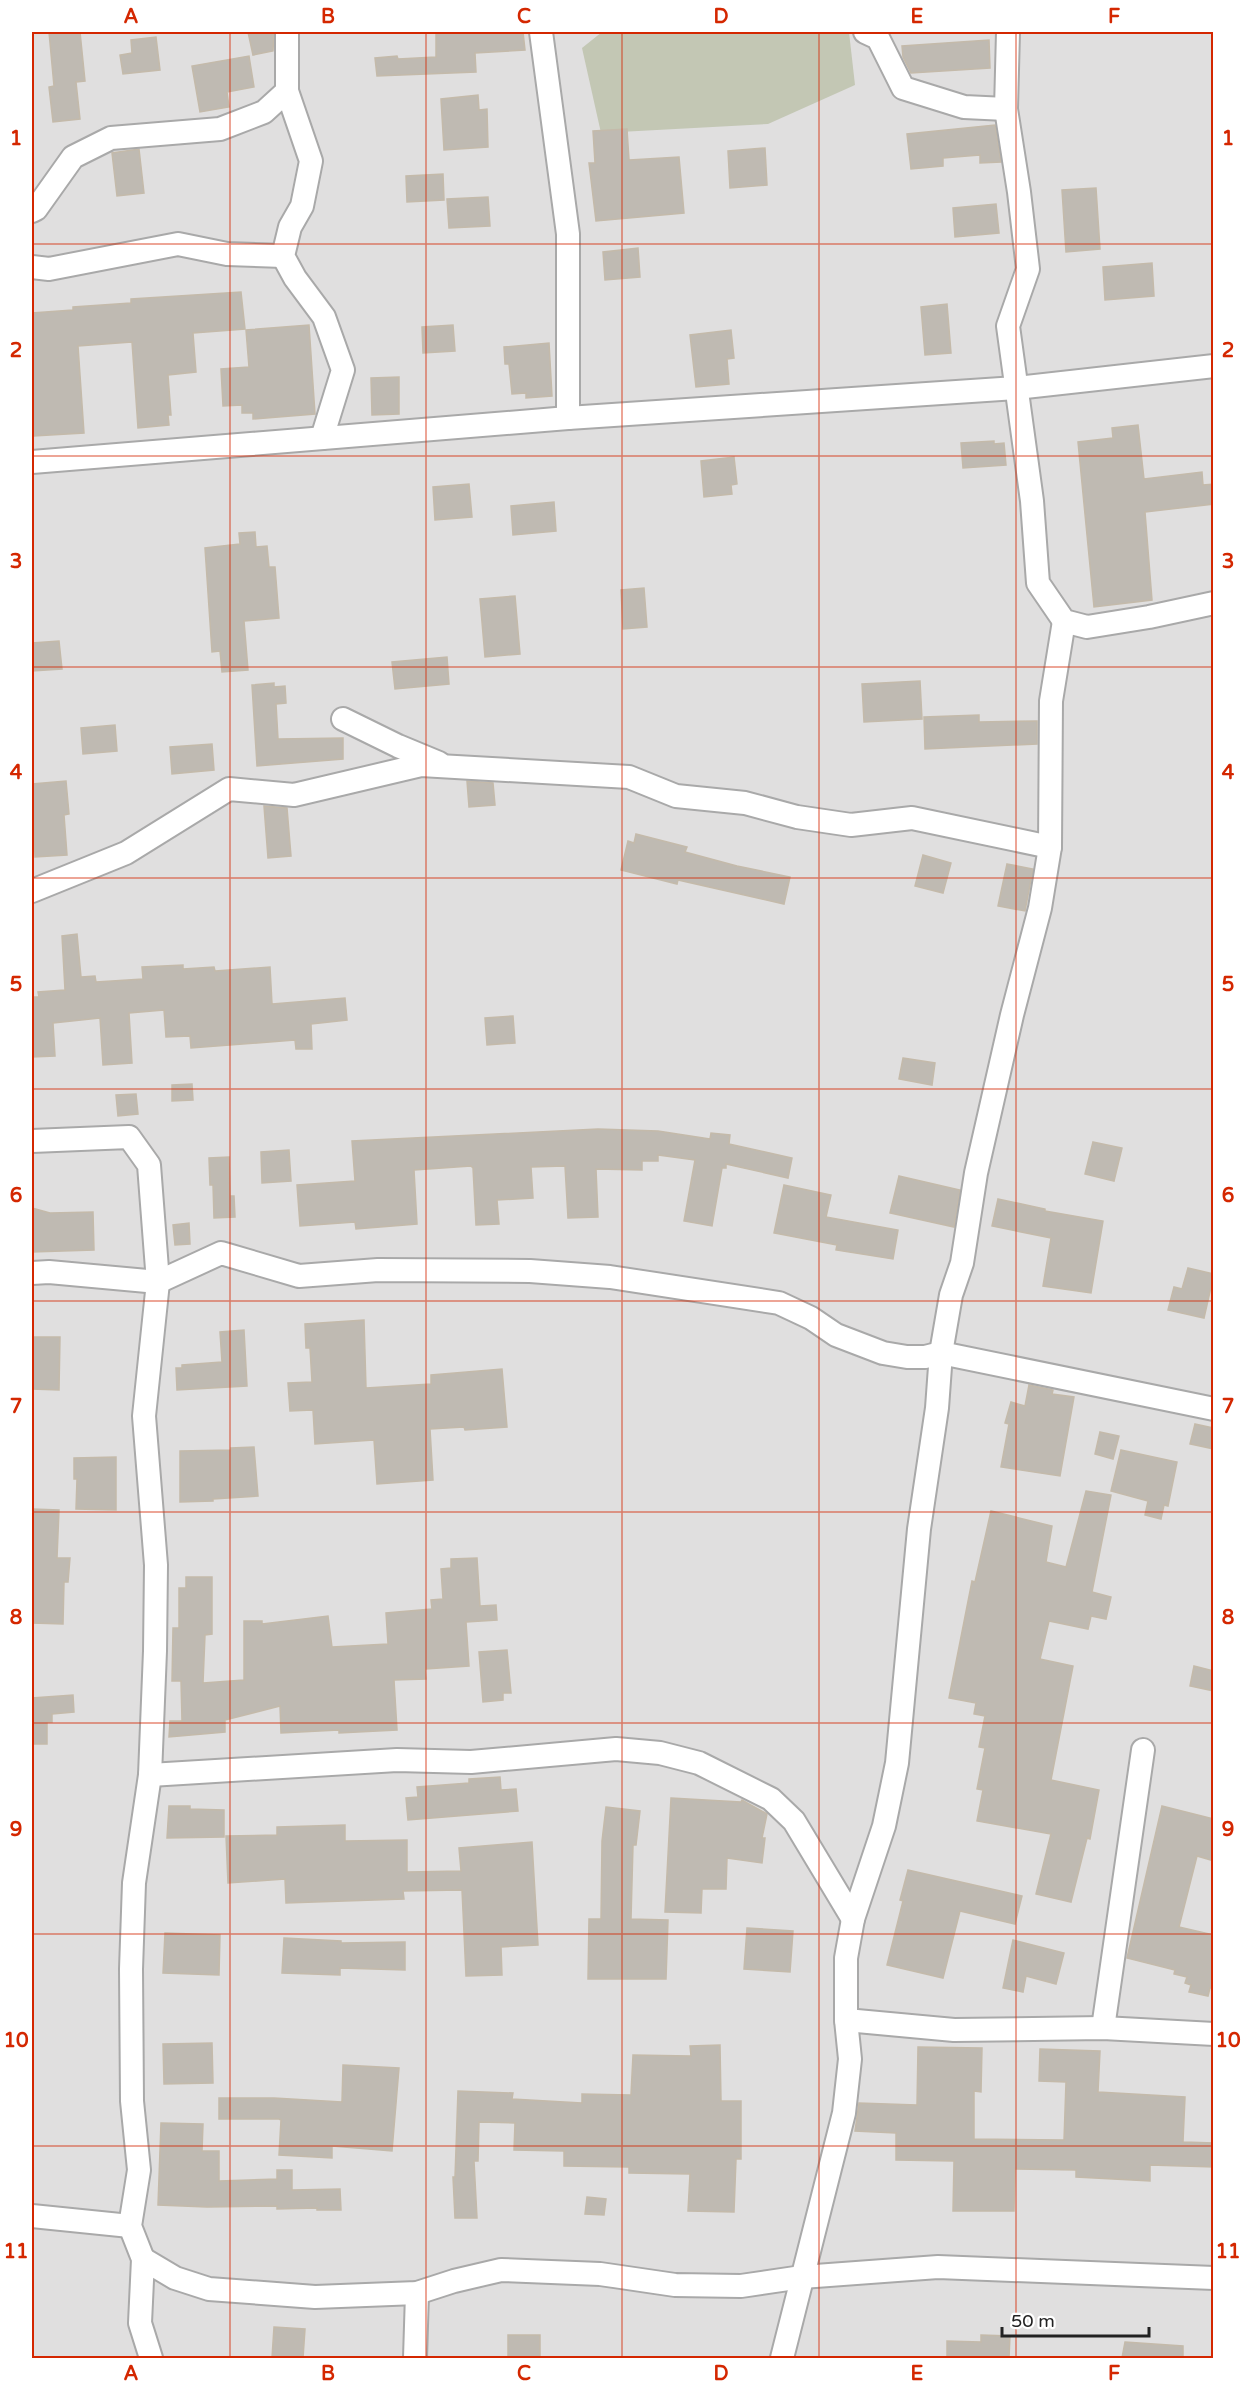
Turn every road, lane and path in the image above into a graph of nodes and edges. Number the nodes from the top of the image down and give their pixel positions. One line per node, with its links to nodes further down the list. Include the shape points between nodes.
1 (287, 32): 5 (street)
2 (541, 32): 12 (street, via 568,234)
3 (865, 32): 6 (street, via 878,38 903,88 964,106)
4 (1008, 32): 6 (street)
5 (287, 91): 7 (street, via 264,112 220,129 111,138 73,157); 8 (street, via 311,161 302,206 290,227)
6 (1006, 109): 11 (street, via 1028,269 1008,326)
7 (32, 211)
8 (283, 256): 9 (street, via 227,254 178,244 49,268); 13 (street, via 324,317 343,370)
9 (32, 267)
10 (1214, 366): 11 (street)
11 (1016, 388): 12 (street); 16 (street, via 1032,501 1038,583)
12 (567, 418): 13 (street)
13 (322, 438): 14 (street)
14 (32, 462)
15 (1214, 603): 16 (street, via 1087,627)
16 (1064, 621): 19 (street, via 1051,701)
17 (343, 719): 18 (street)
18 (449, 766): 19 (street, via 629,777 676,796 746,803 797,817 851,825 912,818); 20 (street, via 421,765 294,795 229,789 126,853)
19 (1050, 847): 24 (street, via 1040,908 976,1173 962,1263 951,1295)
20 (32, 891)
21 (32, 1141): 23 (street, via 129,1137 149,1165)
22 (32, 1273): 23 (street)
23 (158, 1282): 24 (street, via 221,1253 299,1276 378,1270 531,1271 610,1277 779,1303 812,1318 836,1335 883,1353 907,1357); 27 (street, via 144,1416 156,1565)
24 (941, 1353): 25 (street); 28 (street, via 919,1529 897,1763 884,1826)
25 (1214, 1409)
26 (1143, 1750): 30 (street)
27 (150, 1775): 28 (street, via 397,1760 471,1762 616,1749 660,1754 699,1763 771,1799 794,1821); 33 (street, via 134,1883 132,2101 139,2170)
28 (853, 1919): 29 (street, via 846,1958)
29 (846, 2020): 30 (street, via 954,2030); 35 (street, via 850,2060 844,2113)
30 (1103, 2028): 31 (street)
31 (1214, 2034)
32 (32, 2216): 33 (street)
33 (130, 2226): 34 (street)
34 (143, 2259): 37 (street, via 175,2278 209,2289 315,2297); 38 (street, via 140,2323)
35 (802, 2277): 36 (street, via 938,2267); 37 (street, via 741,2286 501,2270); 40 (street)
36 (1214, 2278)
37 (417, 2293): 39 (street)
38 (151, 2358)
39 (415, 2358)
40 (782, 2358)

